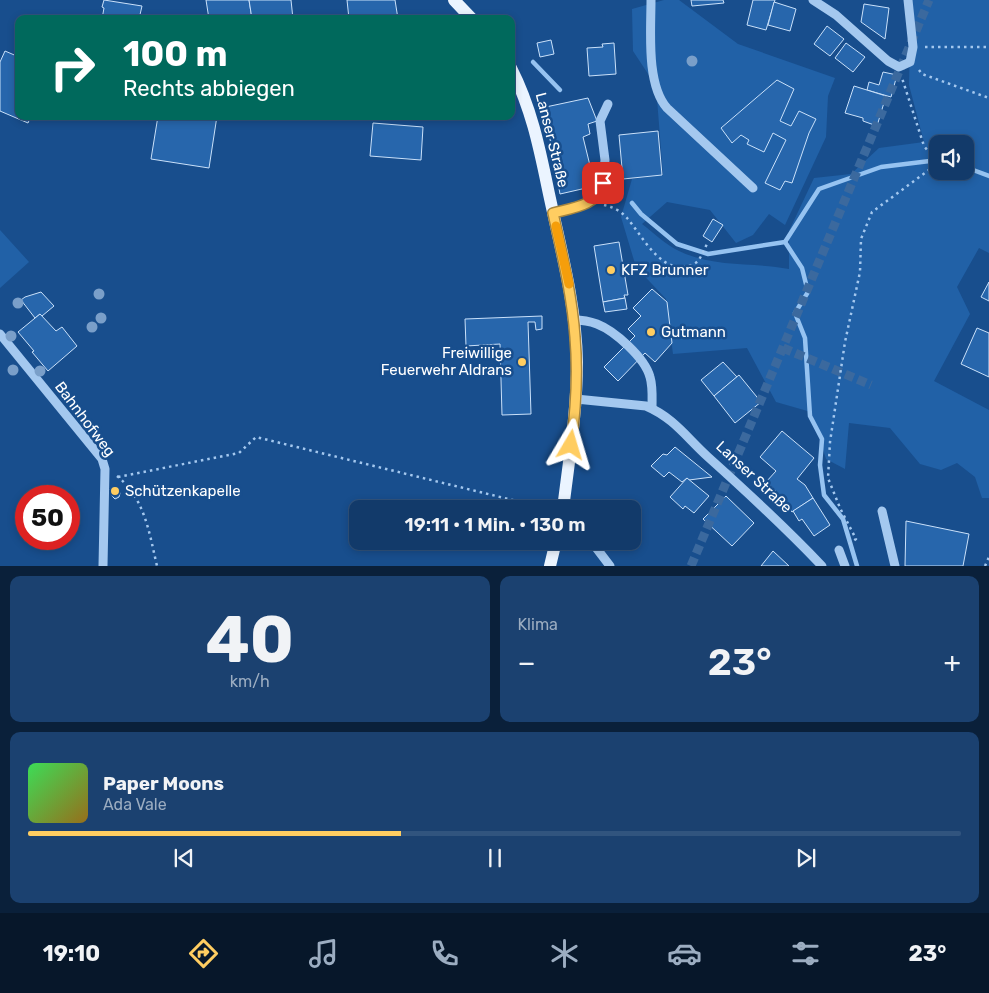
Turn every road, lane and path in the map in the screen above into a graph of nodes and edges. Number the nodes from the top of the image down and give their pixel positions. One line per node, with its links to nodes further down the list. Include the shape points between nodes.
1 (454, 0): 5 (main road)
2 (651, 0): 13 (street, via 653,73 660,99)
3 (813, 0): 9 (street)
4 (908, 0): 6 (street)
5 (468, 15)
6 (913, 47): 7 (path); 8 (street)
7 (989, 47)
8 (910, 62): 9 (street); 11 (path, via 922,74)
9 (899, 67): 26 (path, via 924,146 932,156 933,167 872,212 861,239 860,272 844,342 828,478)
10 (515, 76): 15 (main road, Lanser Straße, via 534,126)
11 (989, 98)
12 (608, 104): 14 (street, via 600,121 605,160 602,189)
13 (753, 188)
14 (590, 202): 15 (street); 16 (path, via 620,212 651,250 666,262 681,267 694,264)
15 (553, 213): 17 (main road, Lanser Straße)
16 (706, 244)
17 (574, 320): 19 (main road, Lanser Straße); 20 (street, via 592,322 605,328 639,359 650,378)
18 (0, 334): 21 (street, Bahnhofweg, via 102,459)
19 (576, 399): 20 (street, Lanser Straße); 24 (main road, Lanser Straße)
20 (652, 408): 35 (street, Lanser Straße, via 672,421)
21 (105, 469): 22 (path); 31 (street, Bahnhofweg)
22 (118, 477): 23 (path, via 239,453 256,437); 32 (path, via 131,489 142,510)
23 (512, 500)
24 (564, 500)
25 (882, 511): 37 (street)
26 (856, 540)
27 (554, 550): 33 (main road)
28 (598, 550): 34 (street)
29 (839, 550): 36 (street)
30 (989, 557): 38 (path)
31 (103, 566)
32 (157, 566)
33 (550, 566)
34 (610, 566)
35 (822, 566)
36 (845, 566)
37 (894, 566)
38 (985, 566)

